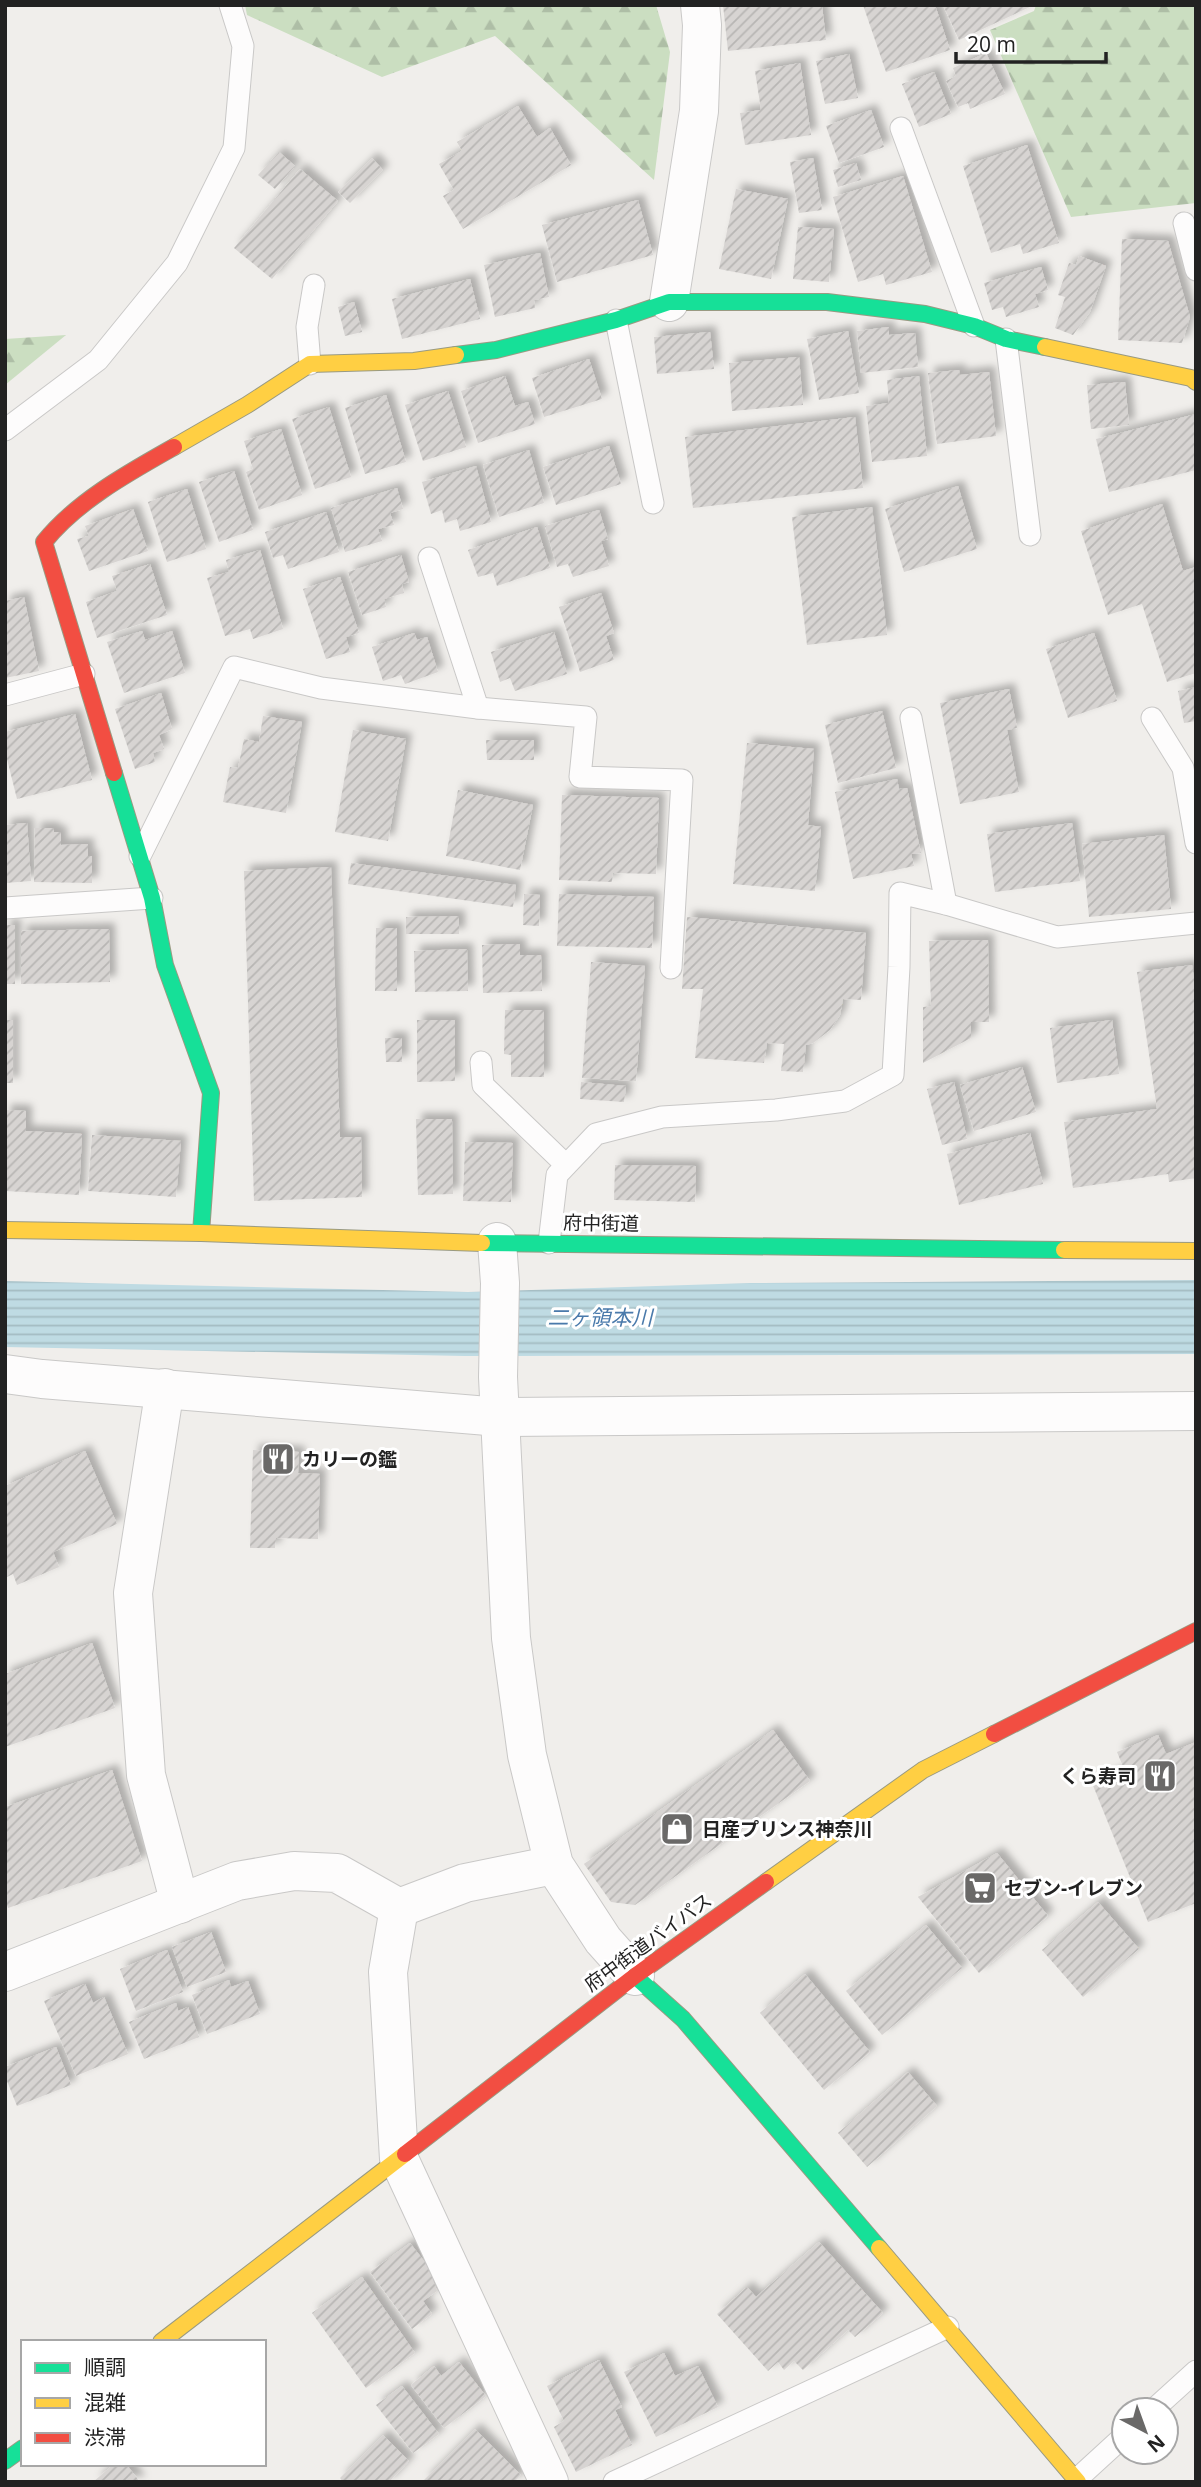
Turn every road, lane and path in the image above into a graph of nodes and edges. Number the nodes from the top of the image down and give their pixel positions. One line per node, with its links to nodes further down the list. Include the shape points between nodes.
1 (229, 5): 13 (lane, via 243,46 234,148 177,263 98,360)
2 (700, 5): 7 (street, via 699,111)
3 (901, 128): 9 (lane)
4 (1184, 223): 5 (lane)
5 (1196, 270)
6 (314, 285): 11 (lane, via 307,327)
7 (669, 302): 8 (street); 9 (street, via 827,302 925,314)
8 (616, 320): 11 (street, via 496,350 414,361); 14 (lane)
9 (974, 326): 10 (street)
10 (1006, 339): 12 (street); 15 (lane)
11 (310, 364): 17 (street, via 99,494 61,521 44,542)
12 (1196, 382)
13 (5, 430)
14 (653, 503)
15 (1030, 535)
16 (429, 558): 19 (lane)
17 (84, 674): 18 (lane); 23 (street)
18 (5, 695)
19 (478, 708): 23 (lane, via 321,688 234,667); 28 (lane, via 586,717 580,777 682,780)
20 (911, 718): 25 (lane)
21 (1152, 718): 22 (lane, via 1183,768)
22 (1196, 843)
23 (140, 856): 24 (street)
24 (152, 898): 26 (lane); 32 (street, via 165,965 211,1093)
25 (946, 904): 27 (lane, via 1057,937); 30 (lane, via 900,893 893,1075 845,1101 662,1116 596,1134)
26 (5, 908)
27 (1196, 923)
28 (671, 968)
29 (481, 1062): 30 (lane, via 483,1085)
30 (566, 1165): 34 (lane, via 557,1175)
31 (5, 1230): 32 (street, 府中街道)
32 (201, 1233): 33 (street, 府中街道)
33 (497, 1242): 34 (street, 府中街道); 39 (street)
34 (549, 1243): 35 (street, 府中街道)
35 (1196, 1251)
36 (5, 1374): 37 (street)
37 (164, 1388): 39 (street); 42 (street, via 133,1593 146,1775)
38 (1196, 1411): 39 (street)
39 (500, 1417): 41 (street, via 511,1638 527,1755)
40 (1196, 1631): 45 (street, 府中街道バイパス, via 923,1770)
41 (554, 1865): 43 (street, via 465,1883); 45 (street, via 603,1940)
42 (180, 1904): 43 (street, via 237,1881 294,1871 337,1873); 44 (street)
43 (399, 1908): 46 (street, via 388,1972)
44 (5, 1972)
45 (635, 1976): 46 (street, 府中街道バイパス); 47 (street, via 683,2019)
46 (400, 2160): 48 (street, 府中街道バイパス); 55 (street)
47 (948, 2327): 54 (street); 56 (lane)
48 (165, 2340)
49 (1196, 2371): 50 (lane)
50 (1168, 2396)
51 (21, 2449): 53 (street)
52 (1110, 2450): 54 (lane)
53 (5, 2461)
54 (1078, 2481)
55 (549, 2482)
56 (614, 2482)

